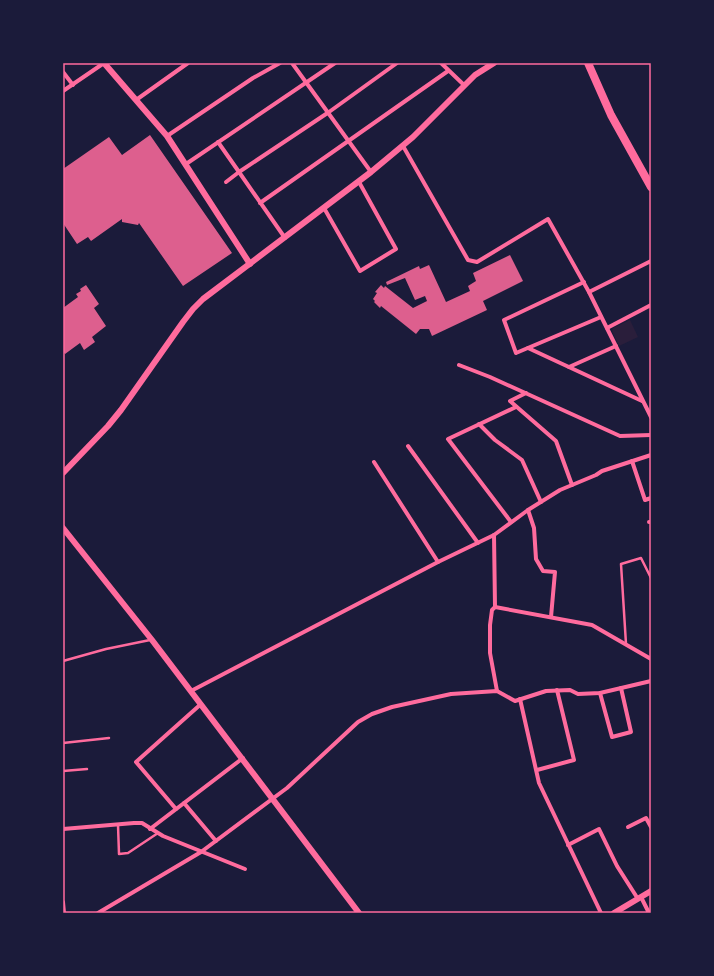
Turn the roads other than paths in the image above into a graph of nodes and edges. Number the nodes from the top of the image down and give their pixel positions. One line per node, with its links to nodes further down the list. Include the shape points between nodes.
1 (104, 63): 13 (street); 16 (street)
2 (188, 63): 16 (street)
3 (280, 63): 18 (street, via 253,78)
4 (292, 63): 12 (street)
5 (335, 63): 12 (street)
6 (397, 63): 17 (street)
7 (441, 63): 10 (street)
8 (494, 63): 14 (street)
9 (588, 63): 27 (main road, via 611,115)
10 (448, 71): 14 (street); 19 (street)
11 (63, 72): 13 (street)
12 (307, 84): 17 (street); 20 (street)
13 (73, 85): 15 (street)
14 (464, 85): 21 (street)
15 (63, 91)
16 (136, 100): 18 (street)
17 (329, 112): 19 (street); 23 (street)
18 (168, 136): 22 (street)
19 (348, 140): 24 (street); 28 (street)
20 (218, 142): 22 (street); 23 (street)
21 (403, 146): 24 (street); 33 (street, via 468,260 477,262 548,219)
22 (186, 164): 32 (street)
23 (239, 172): 25 (street); 28 (street)
24 (371, 172): 26 (street)
25 (226, 182)
26 (359, 182): 29 (street); 29 (street, via 396,249 360,271)
27 (651, 187)
28 (260, 203): 30 (street)
29 (324, 208): 30 (street)
30 (285, 238): 32 (street)
31 (651, 260): 34 (street)
32 (250, 264): 52 (street, via 216,288 193,309 121,410)
33 (584, 282): 34 (street); 39 (street, via 504,320 516,353)
34 (589, 292): 36 (street)
35 (651, 304): 37 (street)
36 (601, 317): 37 (street); 39 (street)
37 (607, 328): 38 (street)
38 (616, 346): 41 (street); 43 (street)
39 (528, 348): 41 (street)
40 (459, 365): 42 (street)
41 (569, 367): 43 (street)
42 (526, 393): 44 (street, via 510,401); 47 (street, via 620,436)
43 (643, 401): 45 (street)
44 (516, 407): 46 (street); 53 (street, via 556,441)
45 (651, 417)
46 (479, 424): 55 (street, via 522,460); 57 (street, via 448,439)
47 (651, 435)
48 (408, 446): 60 (street)
49 (651, 455): 50 (street)
50 (632, 461): 53 (street); 54 (street, via 645,500)
51 (374, 462): 61 (street)
52 (63, 473)
53 (572, 485): 55 (street)
54 (651, 498)
55 (541, 502): 56 (street)
56 (528, 510): 57 (street); 64 (street, via 534,528 536,558 543,571 555,572)
57 (510, 522): 59 (street)
58 (63, 529): 65 (street)
59 (494, 535): 60 (street); 63 (street)
60 (478, 542): 61 (street)
61 (438, 562): 72 (street)
62 (651, 578): 66 (lane, via 641,558 621,564)
63 (495, 607): 64 (street); 73 (street, via 492,610 490,625 490,653)
64 (551, 618): 66 (street, via 592,625)
65 (152, 640): 68 (lane); 72 (street)
66 (626, 645): 67 (street)
67 (651, 659)
68 (63, 661)
69 (651, 681): 70 (street)
70 (622, 688): 74 (street); 74 (street, via 631,732 612,736)
71 (557, 690): 74 (street, via 570,690 578,694); 75 (street); 81 (street, via 574,760)
72 (191, 691): 76 (street)
73 (497, 691): 75 (street, via 515,701); 83 (street, via 451,694 372,714 358,722 287,788)
74 (600, 693)
75 (520, 699): 81 (street)
76 (201, 704): 79 (street); 85 (street, via 136,762)
77 (109, 738): 78 (lane)
78 (63, 743)
79 (243, 758): 83 (street); 84 (street)
80 (86, 769): 82 (lane)
81 (537, 770): 93 (street, via 539,783)
82 (63, 771)
83 (272, 798): 92 (street); 101 (street)
84 (184, 803): 85 (street); 92 (street)
85 (176, 809): 89 (street)
86 (118, 824): 89 (street, via 142,823); 90 (street); 91 (lane, via 119,854 128,853)
87 (628, 827): 88 (street, via 646,818)
88 (651, 827)
89 (150, 828): 91 (street)
90 (63, 829)
91 (158, 833): 94 (street)
92 (216, 841): 94 (street)
93 (568, 845): 97 (street, via 598,828 617,866); 102 (street)
94 (201, 852): 95 (street); 100 (street)
95 (245, 869)
96 (651, 891): 97 (street)
97 (639, 898): 103 (street); 104 (street)
98 (63, 902): 99 (street)
99 (64, 913)
100 (98, 913)
101 (359, 913)
102 (601, 913)
103 (614, 913)
104 (649, 913)

